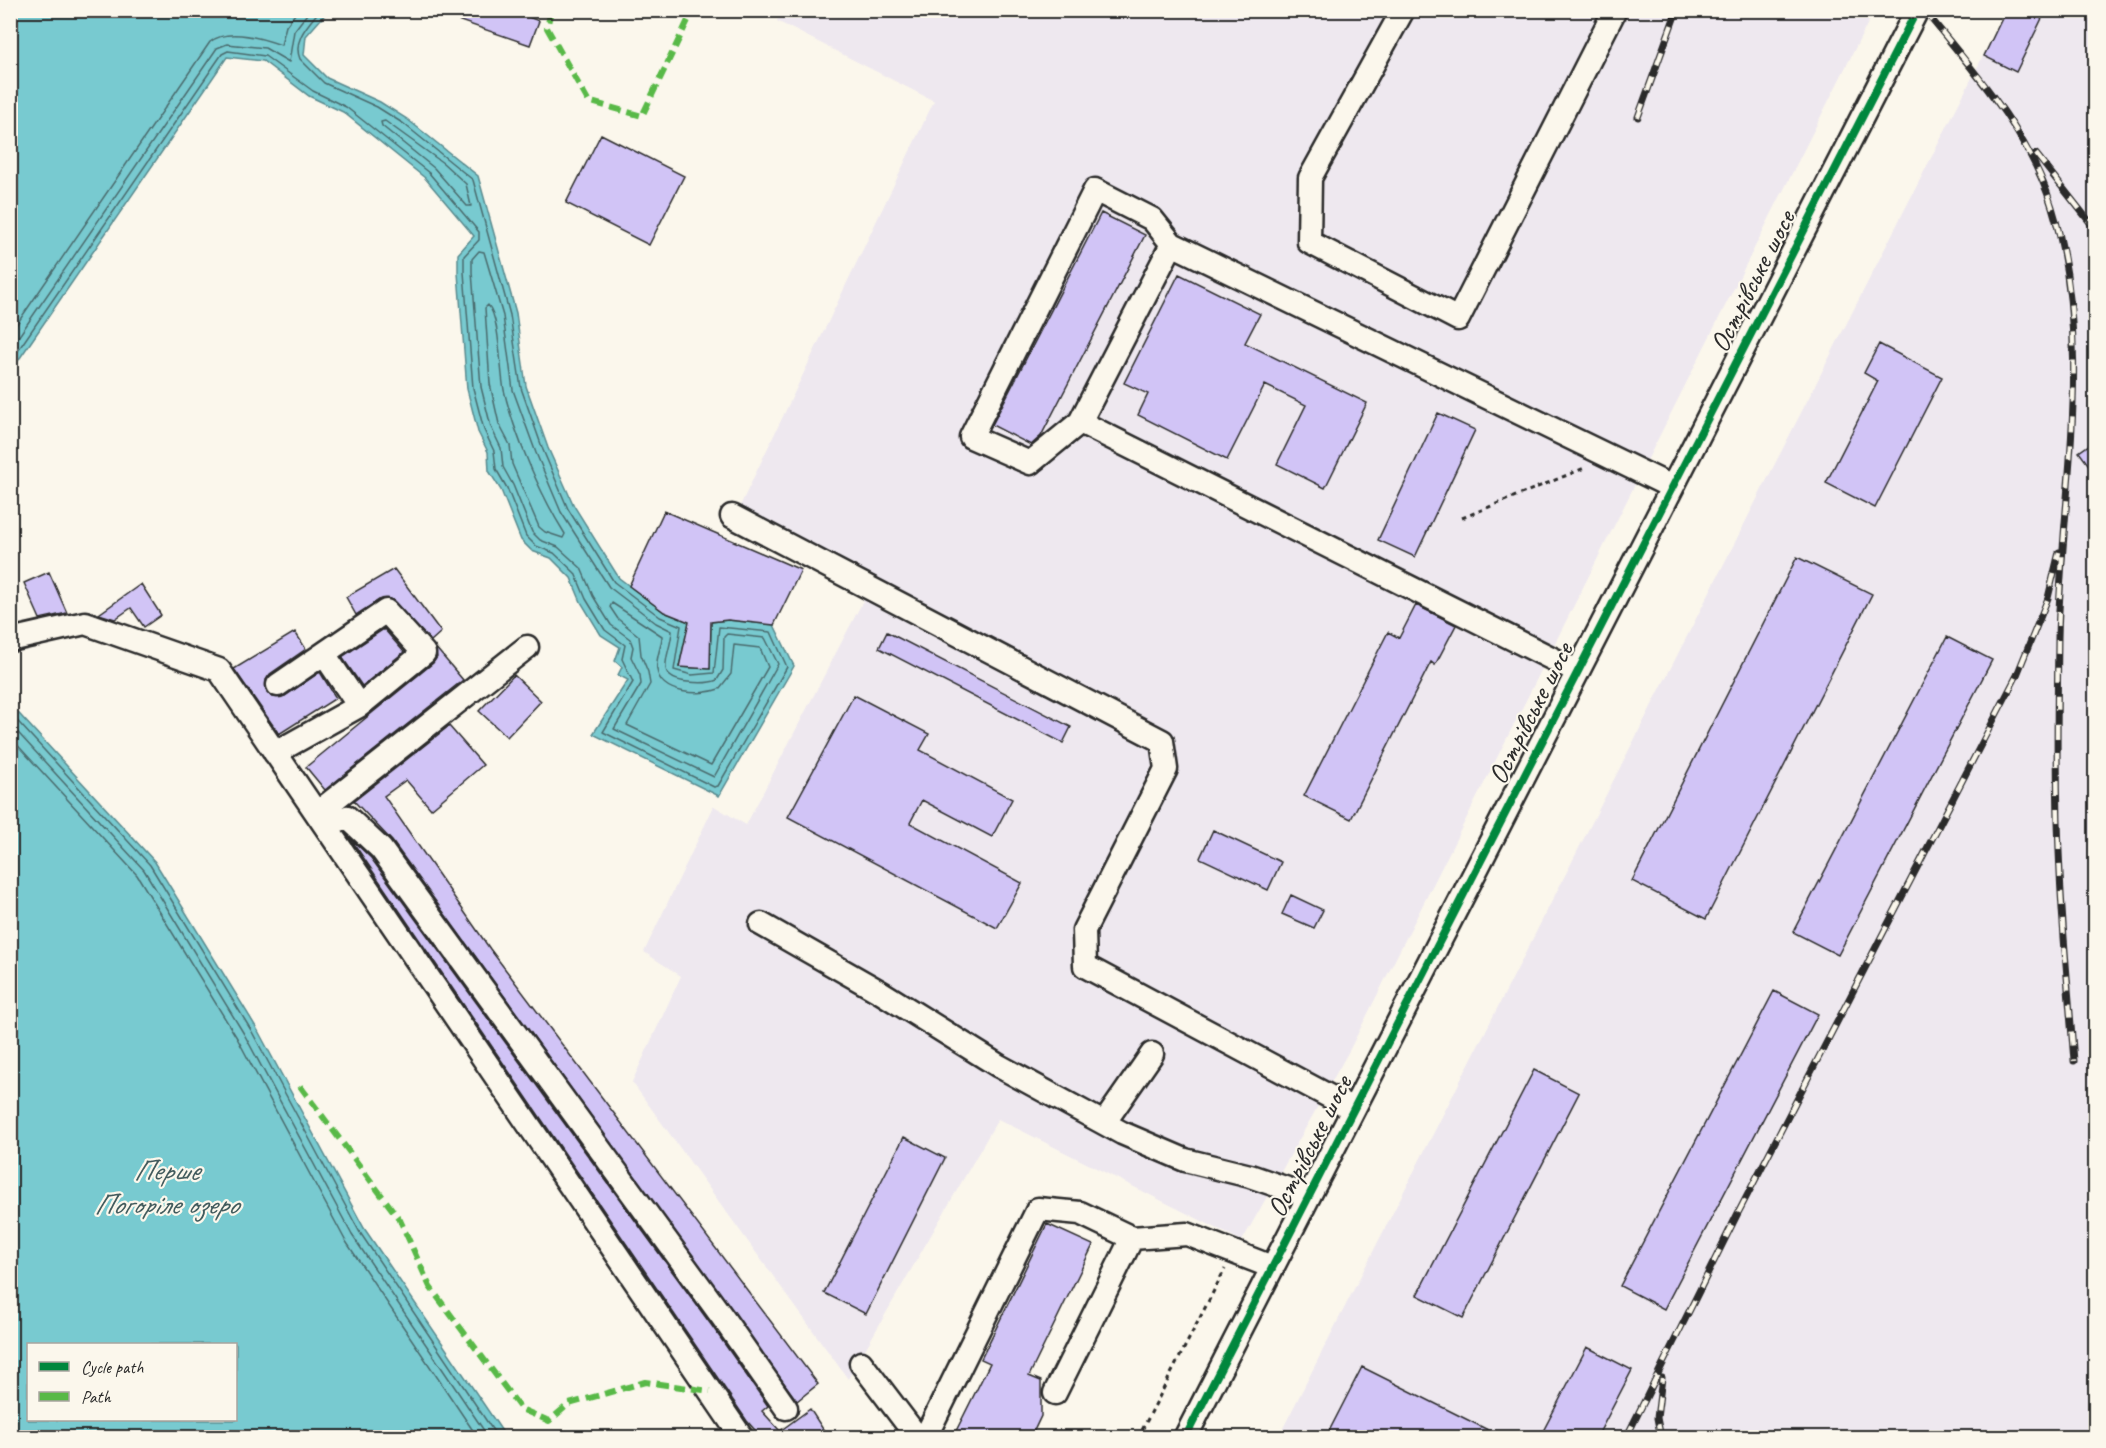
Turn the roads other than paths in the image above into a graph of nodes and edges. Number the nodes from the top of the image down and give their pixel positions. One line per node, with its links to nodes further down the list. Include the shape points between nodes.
1 (1403, 10): 2 (street, via 1310,178 1309,242 1458,319)
2 (1615, 10)
3 (1917, 10): 6 (street, Острівське шосе)
4 (1172, 244): 5 (street); 5 (street, via 1152,219 1095,190 970,437 1030,463); 6 (street)
5 (1080, 422): 11 (street)
6 (1672, 487): 11 (street, Острівське шосе)
7 (732, 516): 18 (street, via 1162,741 1166,769 1084,930 1085,966)
8 (10, 640): 14 (street, via 86,623 219,670)
9 (527, 647): 15 (street)
10 (324, 654): 12 (street); 13 (street); 13 (street, via 386,611 424,653)
11 (1577, 671): 18 (street, Острівське шосе)
12 (278, 685)
13 (359, 706): 14 (street)
14 (275, 753): 15 (street)
15 (321, 820): 25 (street, via 347,817 381,849); 26 (street)
16 (761, 924): 19 (street, via 999,1066)
17 (1152, 1054): 19 (street)
18 (1353, 1109): 20 (street, Острівське шосе)
19 (1104, 1123): 20 (street, via 1185,1160)
20 (1308, 1196): 22 (street, Острівське шосе)
21 (1132, 1238): 22 (street, via 1188,1234); 24 (street); 28 (street, via 1080,1214 1038,1209)
22 (1272, 1267): 29 (street, Острівське шосе)
23 (861, 1363): 27 (street)
24 (1055, 1393)
25 (786, 1408)
26 (742, 1437)
27 (918, 1437)
28 (925, 1437)
29 (1185, 1437)

